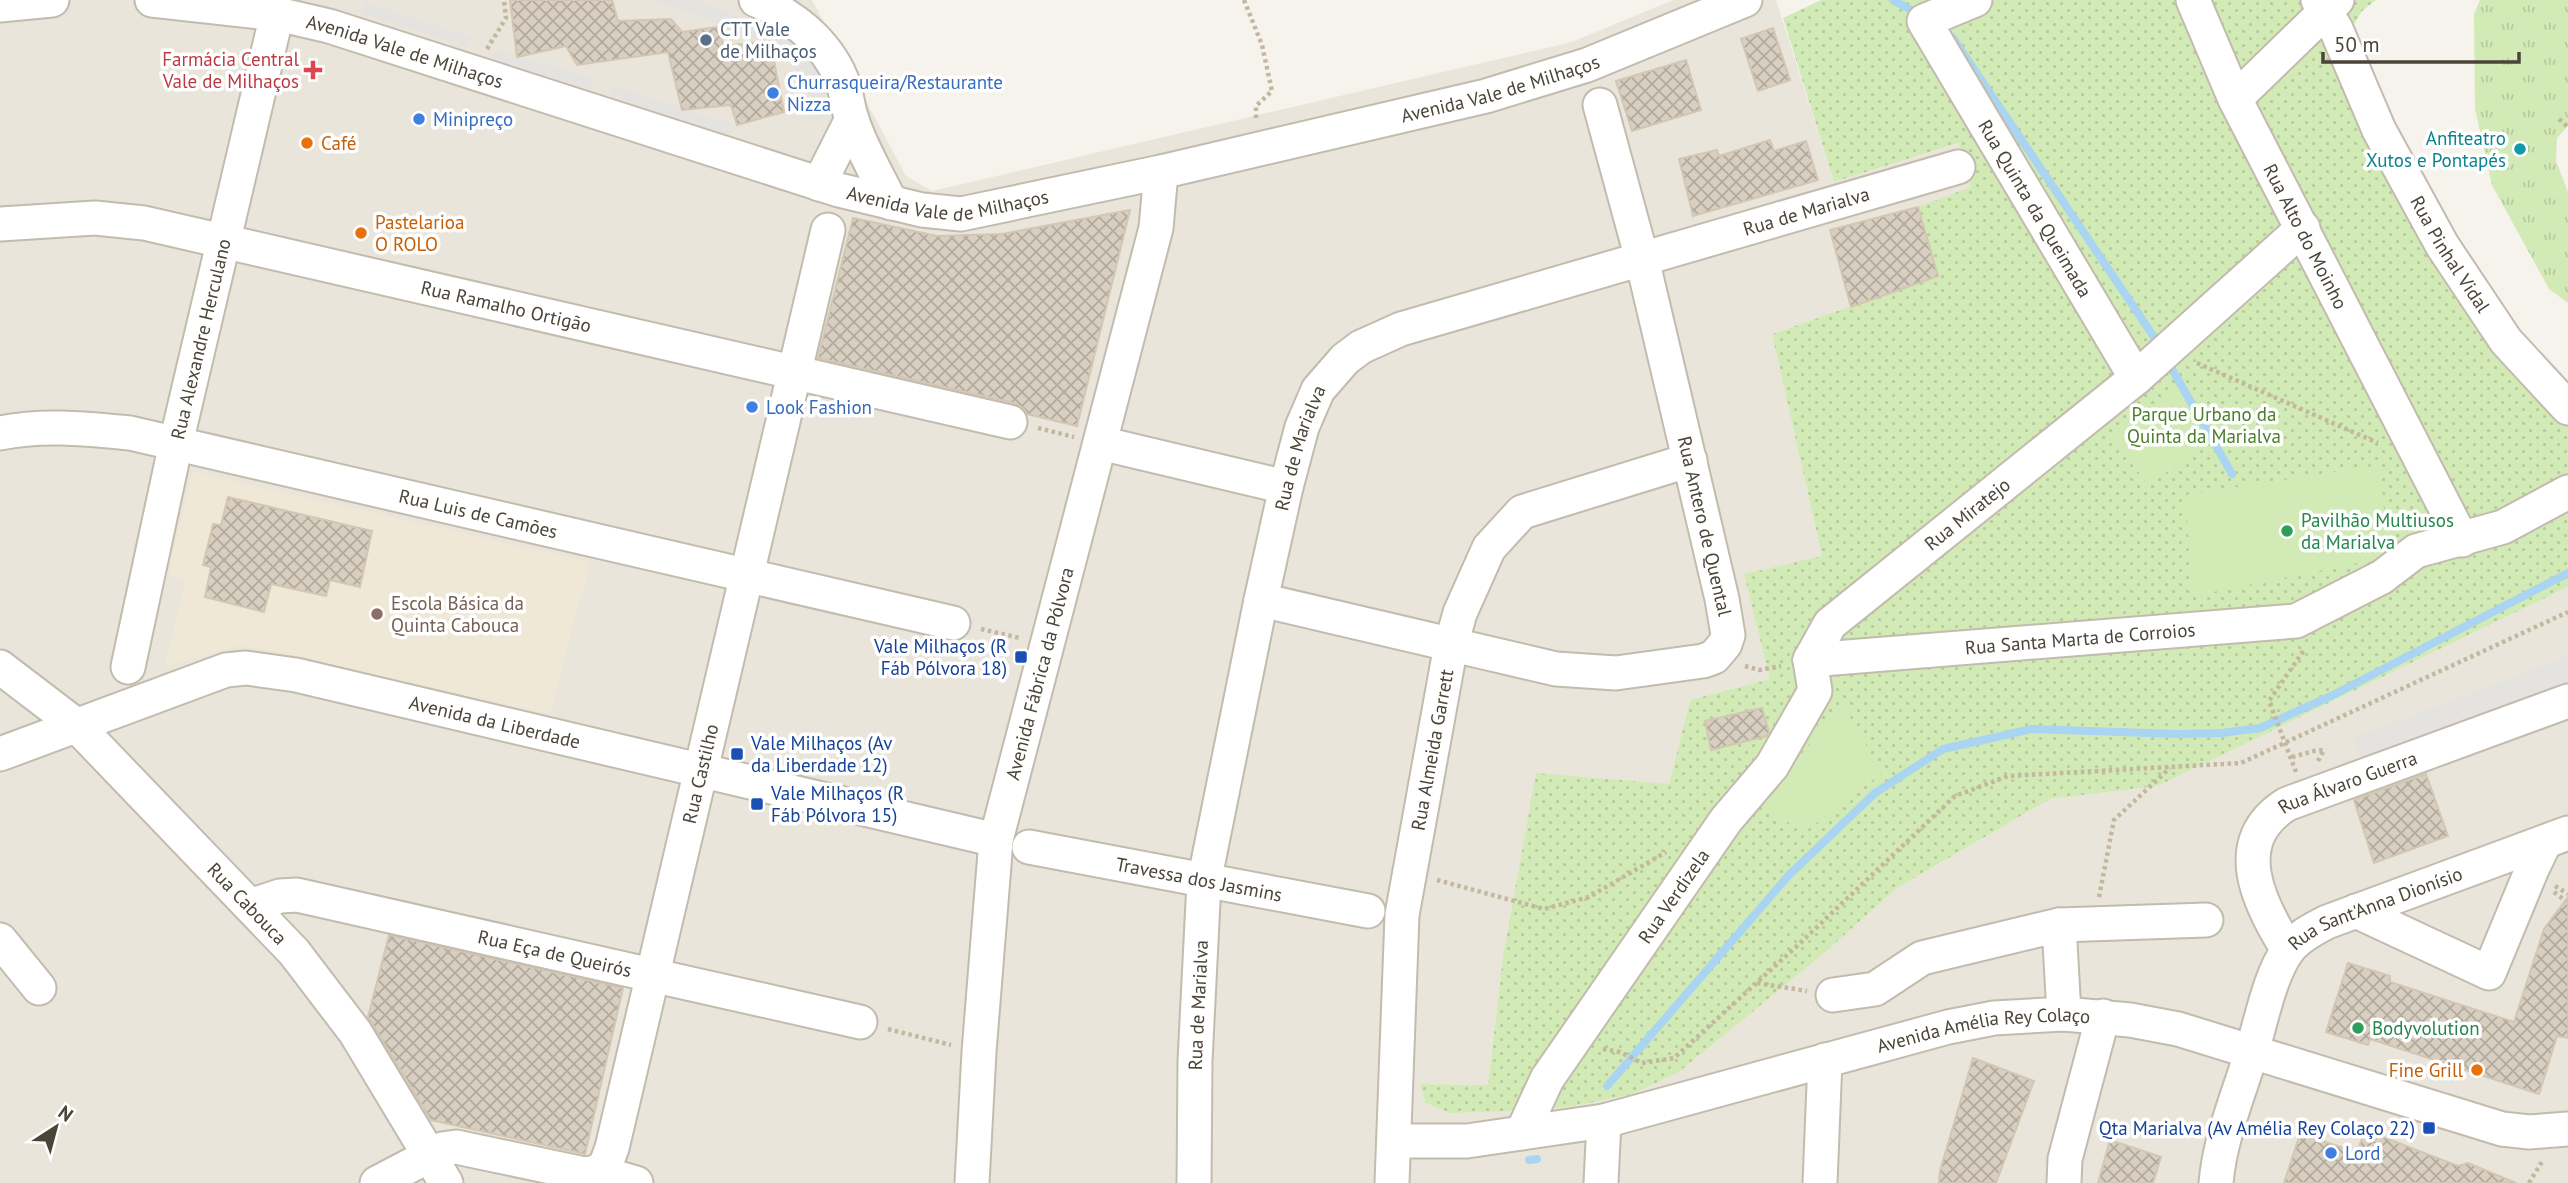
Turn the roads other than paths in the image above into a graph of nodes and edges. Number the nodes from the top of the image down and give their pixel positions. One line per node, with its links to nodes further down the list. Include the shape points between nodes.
1 (52, 0): 7 (street)
2 (167, 0): 9 (street, Avenida Vale de Milhaços)
3 (755, 0): 12 (street, via 782,13 817,41 842,78)
4 (1745, 0): 14 (street, Avenida Vale de Milhaços, via 1587,65 1486,96)
5 (1975, 0): 22 (street, Rua Quinta da Queimada, via 1932,17)
6 (2193, 0): 10 (street, Rua Alto do Moinho)
7 (0, 5)
8 (2329, 11): 10 (street); 24 (street, Rua Pinhal Vidal, via 2379,130 2442,245 2506,341)
9 (276, 14): 15 (street, Avenida Vale de Milhaços, via 329,26); 20 (street, Rua Alexandre Herculano)
10 (2235, 99): 18 (street, Rua Alto do Moinho)
11 (1600, 105): 21 (street, Rua Antero de Quental)
12 (852, 119): 15 (street); 16 (street)
13 (1958, 167): 21 (street, Rua de Marialva)
14 (1161, 172): 16 (street, Avenida Vale de Milhaços, via 961,214); 28 (street, Avenida Fábrica da Pólvora, via 1156,228)
15 (819, 184): 16 (street, Avenida Vale de Milhaços)
16 (891, 203)
17 (0, 224): 20 (street, Rua Ramalho Ortigão, via 95,218)
18 (2302, 228): 22 (street, Rua Miratejo); 32 (street, Rua Alto do Moinho)
19 (828, 230): 23 (street, Rua Castilho)
20 (223, 240): 23 (street, Rua Ramalho Ortigão); 27 (street, Rua Alexandre Herculano)
21 (1643, 258): 29 (street, Rua Antero de Quental); 30 (street, Rua de Marialva, via 1401,329 1361,347 1318,390 1302,427)
22 (2152, 364): 37 (street, Rua Miratejo, via 1830,624)
23 (792, 372): 25 (street, Rua Ramalho Ortigão); 33 (street, Rua Castilho)
24 (2559, 400)
25 (1010, 422)
26 (0, 433): 27 (street, Rua Luis de Camões, via 74,428)
27 (176, 443): 33 (street, Rua Luis de Camões); 39 (street, Rua Alexandre Herculano)
28 (1100, 443): 30 (street); 45 (street, Avenida Fábrica da Pólvora)
29 (1690, 460): 36 (street, Rua Almeida Garrett, via 1522,512 1489,548); 36 (street, Rua Antero de Quental, via 1728,622 1726,644 1714,657 1616,673 1587,672)
30 (1286, 487): 34 (street, Rua de Marialva)
31 (2568, 492): 32 (street, Rua Santa Marta de Corroios, via 2503,527)
32 (2462, 540): 37 (street, Rua Santa Marta de Corroios, via 2416,551 2382,577 2296,621)
33 (746, 573): 35 (street, Rua Luis de Camões); 43 (street, Rua Castilho)
34 (1261, 600): 36 (street); 48 (street, Rua de Marialva)
35 (953, 623)
36 (1451, 645): 68 (street, Rua Almeida Garrett, via 1402,915)
37 (1810, 660): 67 (street, Rua Verdizela, via 1815,691 1772,766 1726,820 1547,1079)
38 (0, 667): 41 (street, Rua Cabouca)
39 (128, 667)
40 (2568, 701): 56 (street, Rua Álvaro Guerra, via 2272,813 2253,846 2252,870 2271,923)
41 (76, 725): 42 (street, Avenida da Liberdade); 43 (street, Avenida da Liberdade, via 209,675 246,668 296,675); 49 (street, Rua Cabouca)
42 (0, 754)
43 (700, 769): 45 (street, Avenida da Liberdade); 57 (street, Rua Castilho)
44 (2557, 837): 47 (street, Rua Sant'Anna Dionísio); 53 (street)
45 (996, 840): 73 (street, Avenida Fábrica da Pólvora)
46 (1030, 847): 48 (street, Travessa dos Jasmins)
47 (2490, 862): 51 (street, Rua Sant'Anna Dionísio); 53 (street, via 2502,884)
48 (1204, 882): 50 (street, Travessa dos Jasmins); 74 (street, Rua de Marialva)
49 (250, 906): 57 (street, Rua Eça de Queirós, via 297,895); 69 (street, Rua Cabouca, via 294,953 355,1032)
50 (1368, 911)
51 (2356, 911): 53 (street, via 2489,973); 56 (street, Rua Sant'Anna Dionísio, via 2305,933)
52 (2206, 920): 54 (street)
53 (2509, 923)
54 (2059, 925): 59 (street, via 1922,958 1875,989); 60 (street)
55 (0, 940): 58 (street)
56 (2288, 950): 63 (street, Rua Sant'Anna Dionísio)
57 (652, 975): 62 (street, Rua Eça de Queirós); 70 (street, Rua Castilho, via 612,1148 607,1164)
58 (39, 988)
59 (1833, 995)
60 (2064, 1014): 61 (street, Avenida Amélia Rey Colaço); 64 (street, Avenida Amélia Rey Colaço, via 1983,1020)
61 (2103, 1017): 63 (street, Avenida Amélia Rey Colaço, via 2178,1029); 78 (street, via 2065,1159)
62 (860, 1023)
63 (2252, 1051): 66 (street, Avenida Amélia Rey Colaço, via 2502,1129); 79 (street, Rua Sant'Anna Dionísio, via 2226,1132)
64 (1825, 1060): 65 (street, Avenida Amélia Rey Colaço); 77 (street)
65 (1604, 1121): 67 (street, Avenida Amélia Rey Colaço); 76 (street)
66 (2568, 1129)
67 (1522, 1133): 68 (street, Avenida Amélia Rey Colaço, via 1467,1141)
68 (1395, 1141): 75 (street, Rua Almeida Garrett)
69 (437, 1169): 70 (street, via 442,1149 456,1147 584,1174); 71 (street)
70 (598, 1172): 72 (street)
71 (377, 1183)
72 (636, 1183)
73 (972, 1183)
74 (1194, 1183)
75 (1392, 1183)
76 (1601, 1183)
77 (1820, 1183)
78 (2064, 1183)
79 (2216, 1183)

